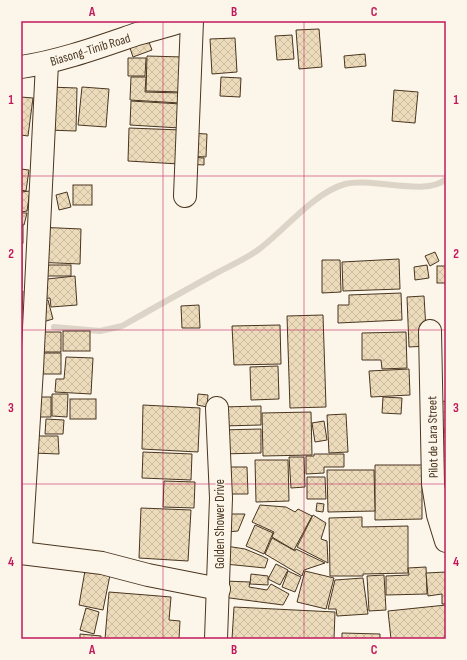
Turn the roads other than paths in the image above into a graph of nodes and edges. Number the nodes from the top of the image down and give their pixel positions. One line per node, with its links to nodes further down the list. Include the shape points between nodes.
1 (182, 21): 3 (street, Biasong-Tinib Road)
2 (192, 21): 5 (street)
3 (47, 63): 4 (street, Biasong-Tinib Road); 9 (street)
4 (21, 67)
5 (185, 196)
6 (430, 331): 8 (street, Pilot de Lara Street, via 433,484 442,534)
7 (217, 408): 11 (street, Golden Shower Drive, via 221,498)
8 (446, 541)
9 (21, 546)
10 (21, 553): 11 (street, via 102,563)
11 (219, 589): 12 (street, Golden Shower Drive)
12 (216, 639)

